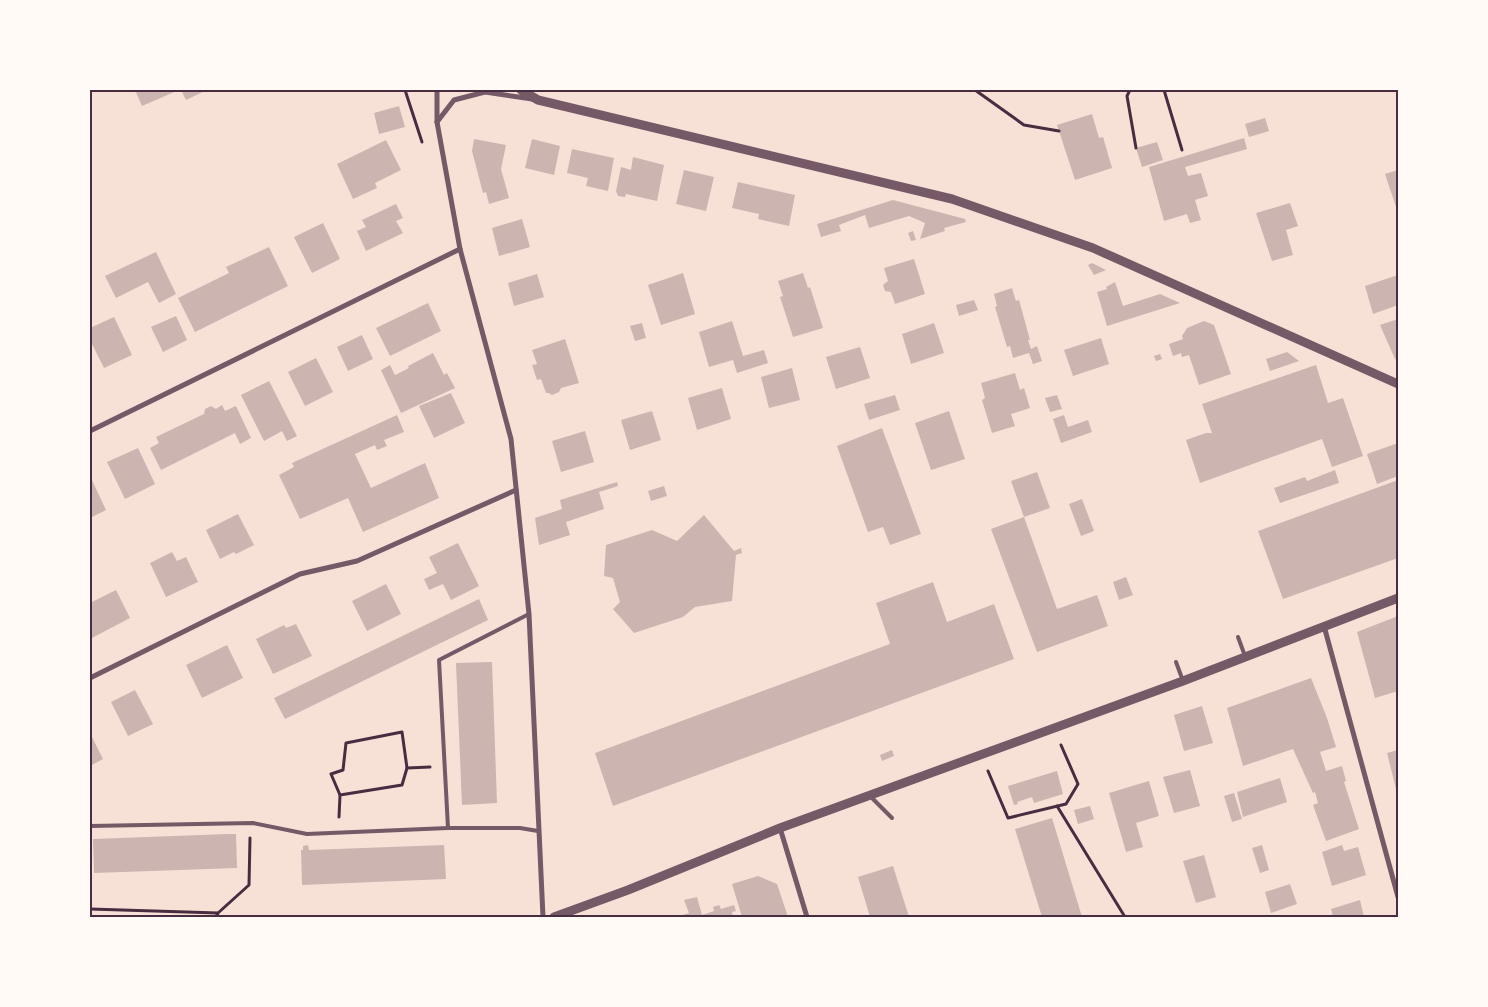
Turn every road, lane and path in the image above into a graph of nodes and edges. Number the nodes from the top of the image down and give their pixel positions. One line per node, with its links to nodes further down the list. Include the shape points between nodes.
1 (437, 90): 7 (street)
2 (521, 90): 6 (street)
3 (975, 90): 8 (path, via 1024,125)
4 (1130, 90): 9 (path, via 1127,96)
5 (1164, 90): 10 (path)
6 (538, 100): 7 (street, via 485,92 454,100); 12 (street, via 952,199 1093,248)
7 (437, 122): 11 (street)
8 (1059, 131)
9 (1136, 148)
10 (1182, 150)
11 (460, 248): 13 (street); 14 (street, via 511,439)
12 (1398, 384)
13 (90, 430)
14 (516, 490): 16 (street); 21 (street, via 357,561 300,574)
15 (1398, 598): 17 (street)
16 (529, 614): 25 (lane, via 439,660); 35 (street)
17 (1324, 625): 19 (street); 37 (street)
18 (1238, 638): 19 (lane)
19 (1246, 656): 22 (street)
20 (1176, 662): 22 (lane)
21 (90, 678)
22 (1183, 681): 23 (street)
23 (1054, 728): 24 (street); 29 (path, via 1078,784 1066,804)
24 (981, 755): 28 (street); 29 (path, via 1008,818)
25 (445, 766): 26 (path); 33 (lane)
26 (407, 768): 27 (path, via 402,785); 27 (path, via 402,732 346,743 343,770 331,774)
27 (340, 795): 36 (path)
28 (869, 795): 30 (lane); 34 (street)
29 (1058, 806): 43 (path)
30 (892, 818)
31 (250, 823): 32 (lane); 36 (lane, via 307,834); 39 (path, via 250,885)
32 (90, 826)
33 (448, 828): 35 (lane); 36 (lane)
34 (780, 828): 41 (street); 42 (street)
35 (538, 830): 40 (street)
36 (338, 833)
37 (1398, 897)
38 (90, 910): 39 (path)
39 (217, 915)
40 (543, 917)
41 (554, 917)
42 (807, 917)
43 (1124, 917)

